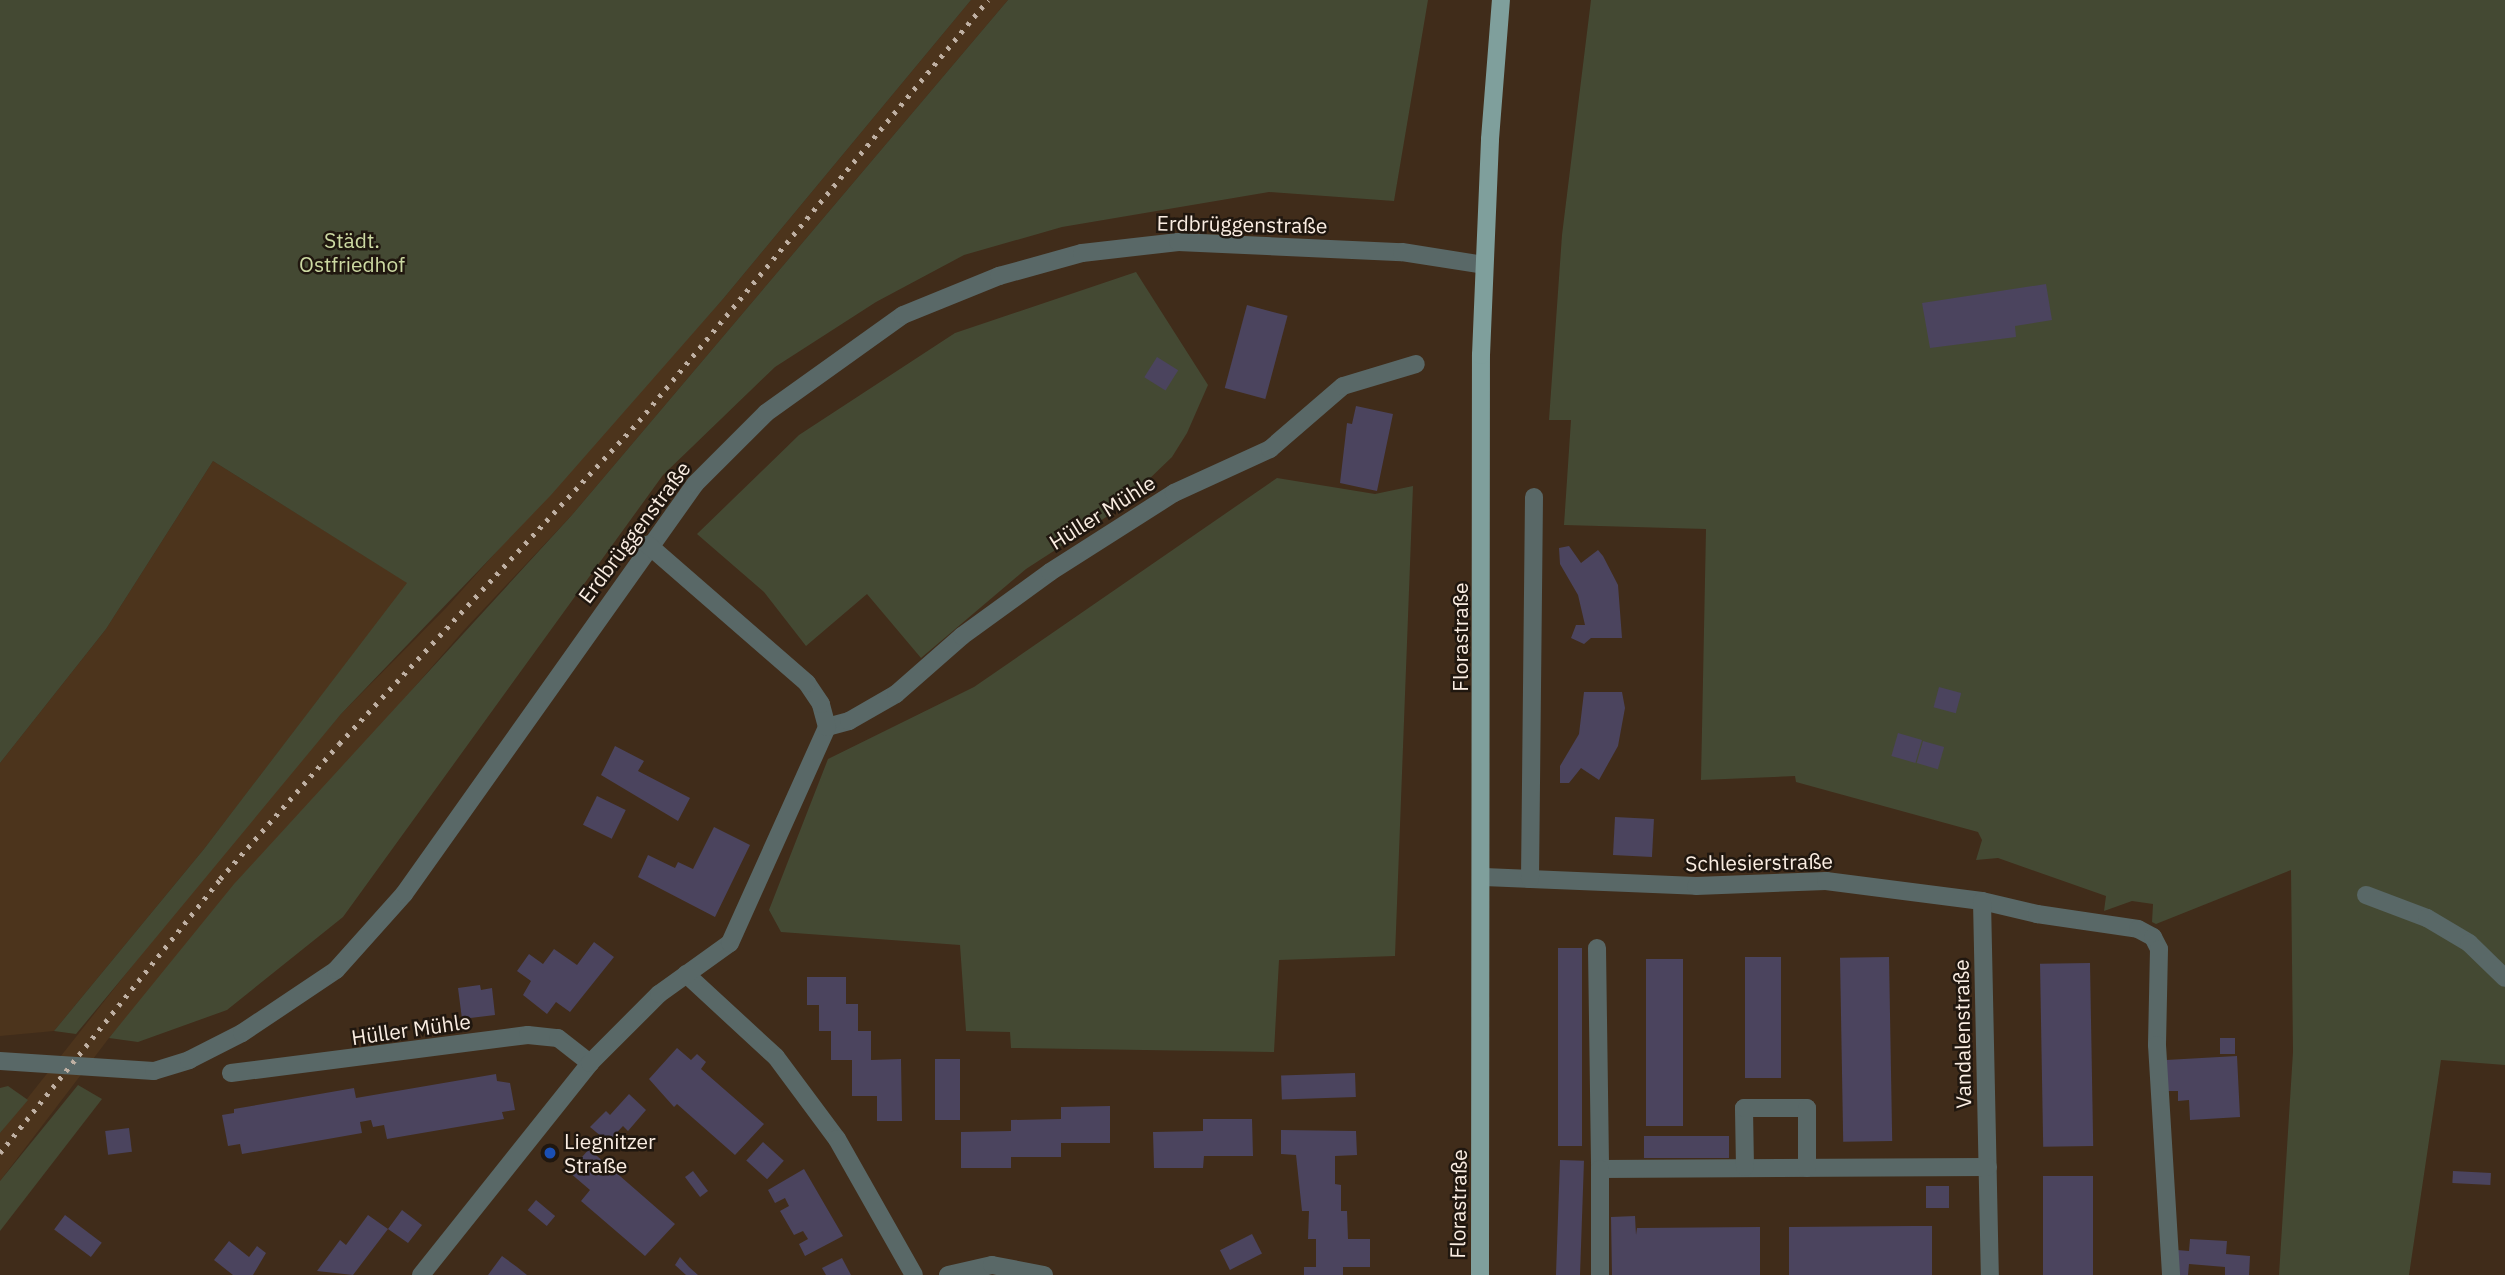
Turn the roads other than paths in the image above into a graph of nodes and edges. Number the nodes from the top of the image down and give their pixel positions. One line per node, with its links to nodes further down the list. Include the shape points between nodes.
1 (1501, 0): 2 (main road, Florastraße)
2 (1484, 265): 5 (street, Erdbrüggenstraße, via 1402,252 1178,242 1082,253 999,276 903,315 799,387 695,484); 7 (main road, Florastraße)
3 (1416, 364): 6 (street, Hüller Mühle, via 1343,386 1270,449 1174,493 1050,572 962,636 896,694 849,721)
4 (1534, 497): 8 (street)
5 (648, 545): 6 (street, via 807,683 821,704); 14 (street, Erdbrüggenstraße, via 404,894 336,970 242,1033 154,1072)
6 (827, 727): 12 (street, via 743,922 730,943)
7 (1484, 877): 8 (street, Schlesierstraße); 25 (main road, Florastraße)
8 (1530, 879): 10 (street, Schlesierstraße, via 1696,886 1826,881)
9 (2366, 895): 13 (street, via 2427,918 2458,936)
10 (1982, 901): 18 (street, Vandalenstraße); 28 (street, Schlesierstraße, via 2138,929 2153,937 2159,949 2157,1045)
11 (1597, 948): 20 (street)
12 (686, 974): 15 (street, via 659,994); 22 (street, via 776,1057 837,1139)
13 (2505, 978)
14 (0, 1061)
15 (590, 1063): 16 (street, Hüller Mühle, via 558,1038 528,1035); 21 (street, via 503,1166)
16 (231, 1073)
17 (1745, 1167): 19 (street); 19 (street, via 1744,1108 1807,1108); 20 (street)
18 (1988, 1167): 19 (street); 27 (street, Vandalenstraße)
19 (1807, 1168)
20 (1600, 1169): 26 (street)
21 (421, 1275)
22 (914, 1275)
23 (948, 1275): 24 (street, via 992,1265)
24 (1044, 1275)
25 (1480, 1275)
26 (1600, 1275)
27 (1990, 1275)
28 (2171, 1275)

